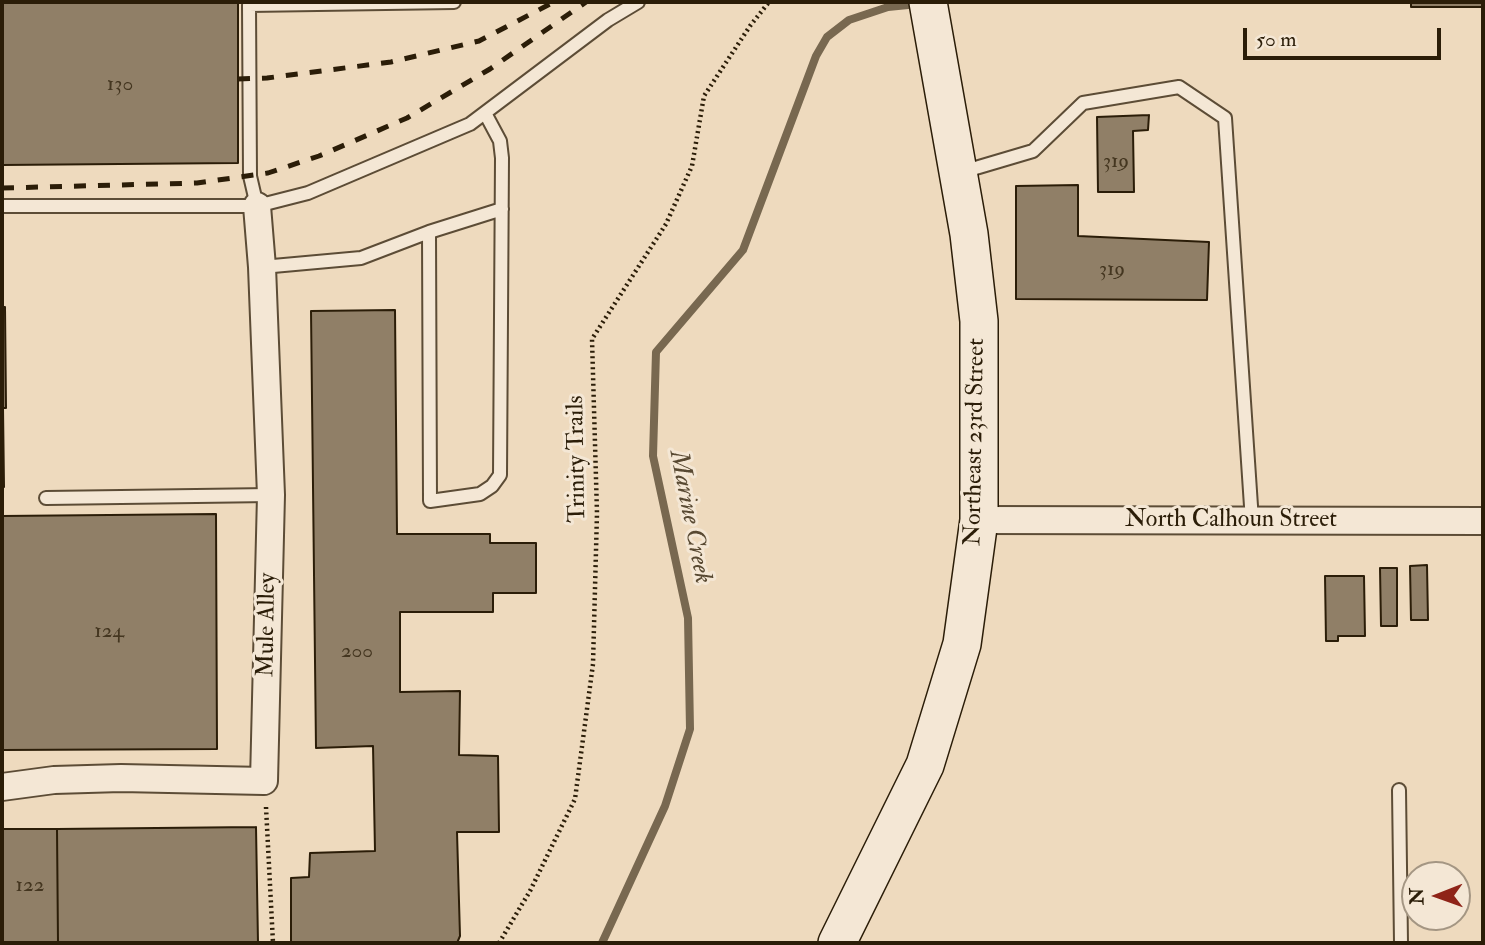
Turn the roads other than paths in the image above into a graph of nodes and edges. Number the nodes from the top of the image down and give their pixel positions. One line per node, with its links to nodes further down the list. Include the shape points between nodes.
1 (454, 2): 7 (lane, via 249,5 250,176)
2 (638, 2): 4 (lane)
3 (928, 2): 5 (main road, Northeast 23rd Street)
4 (485, 113): 7 (lane, via 470,124 308,193); 8 (lane, via 500,141)
5 (956, 159): 13 (main road, Northeast 23rd Street, via 979,321); 14 (lane, via 1033,151 1083,103 1179,87 1225,118)
6 (2, 206): 7 (lane)
7 (257, 206): 10 (street, Mule Alley)
8 (502, 209): 9 (lane); 9 (lane, via 500,475 480,494 430,500)
9 (429, 232): 10 (lane, via 361,258)
10 (262, 267): 11 (street, Mule Alley)
11 (271, 495): 12 (lane); 16 (street, Mule Alley, via 264,781 121,778)
12 (46, 498)
13 (979, 520): 14 (street, North Calhoun Street); 18 (main road, Northeast 23rd Street, via 962,644 925,765)
14 (1252, 521): 15 (street, North Calhoun Street)
15 (1483, 521)
16 (2, 787)
17 (1399, 790): 19 (lane)
18 (837, 943)
19 (1401, 943)

